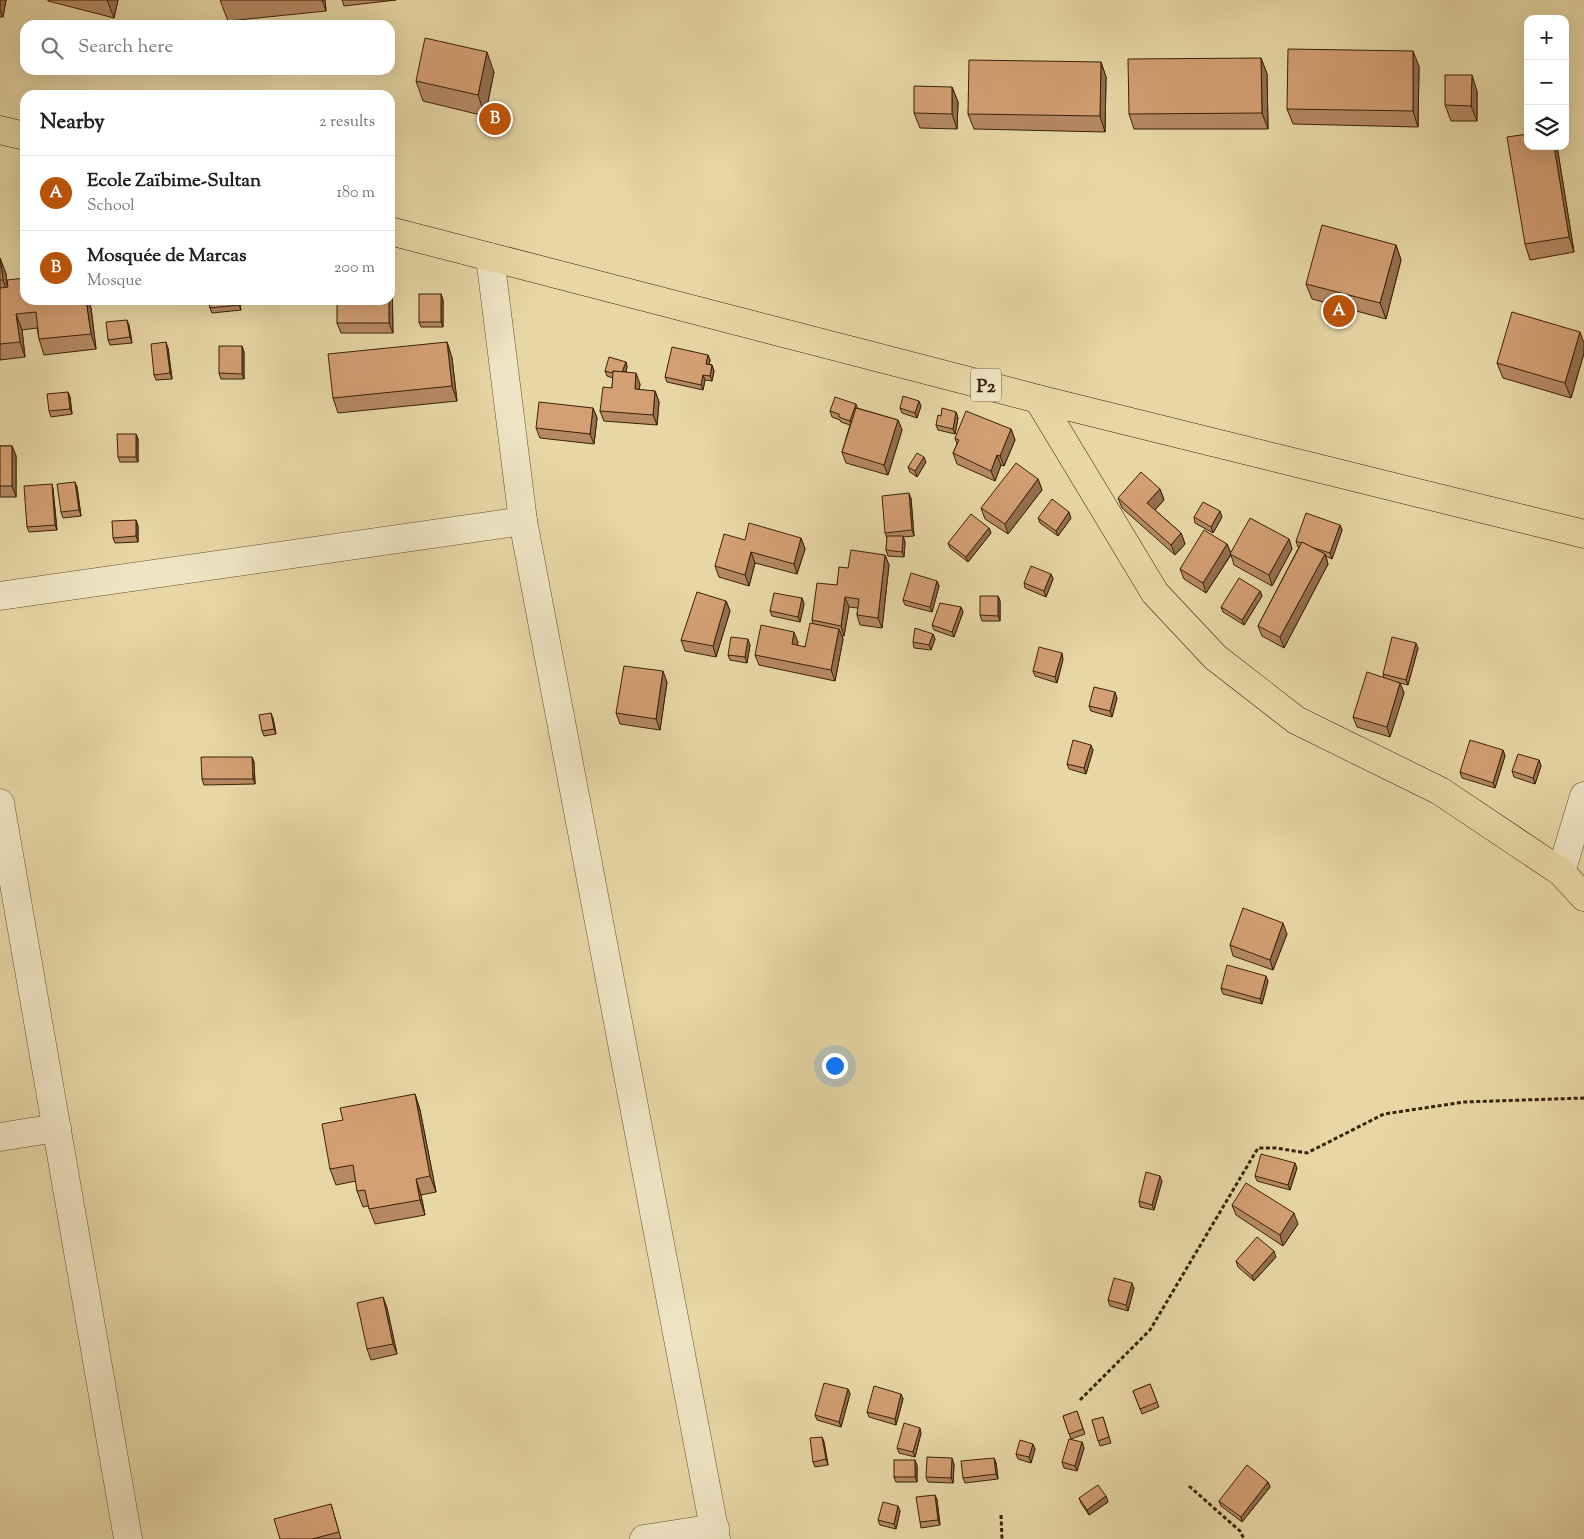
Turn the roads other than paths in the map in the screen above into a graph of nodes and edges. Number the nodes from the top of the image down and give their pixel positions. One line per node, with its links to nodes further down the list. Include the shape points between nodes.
1 (0, 130): 2 (main road)
2 (20, 135)
3 (395, 232): 4 (main road, P2)
4 (490, 257): 5 (main road, P2); 6 (street)
5 (1038, 399): 7 (main road, P2); 11 (main road, via 1155,593 1215,657 1296,720 1440,791)
6 (523, 521): 8 (street); 15 (street)
7 (1584, 534)
8 (0, 596)
9 (1584, 796): 11 (street)
10 (0, 803): 13 (street)
11 (1561, 872): 12 (main road)
12 (1584, 897)
13 (57, 1128): 14 (street); 16 (street)
14 (0, 1137)
15 (716, 1533): 17 (street)
16 (128, 1539)
17 (644, 1539)

